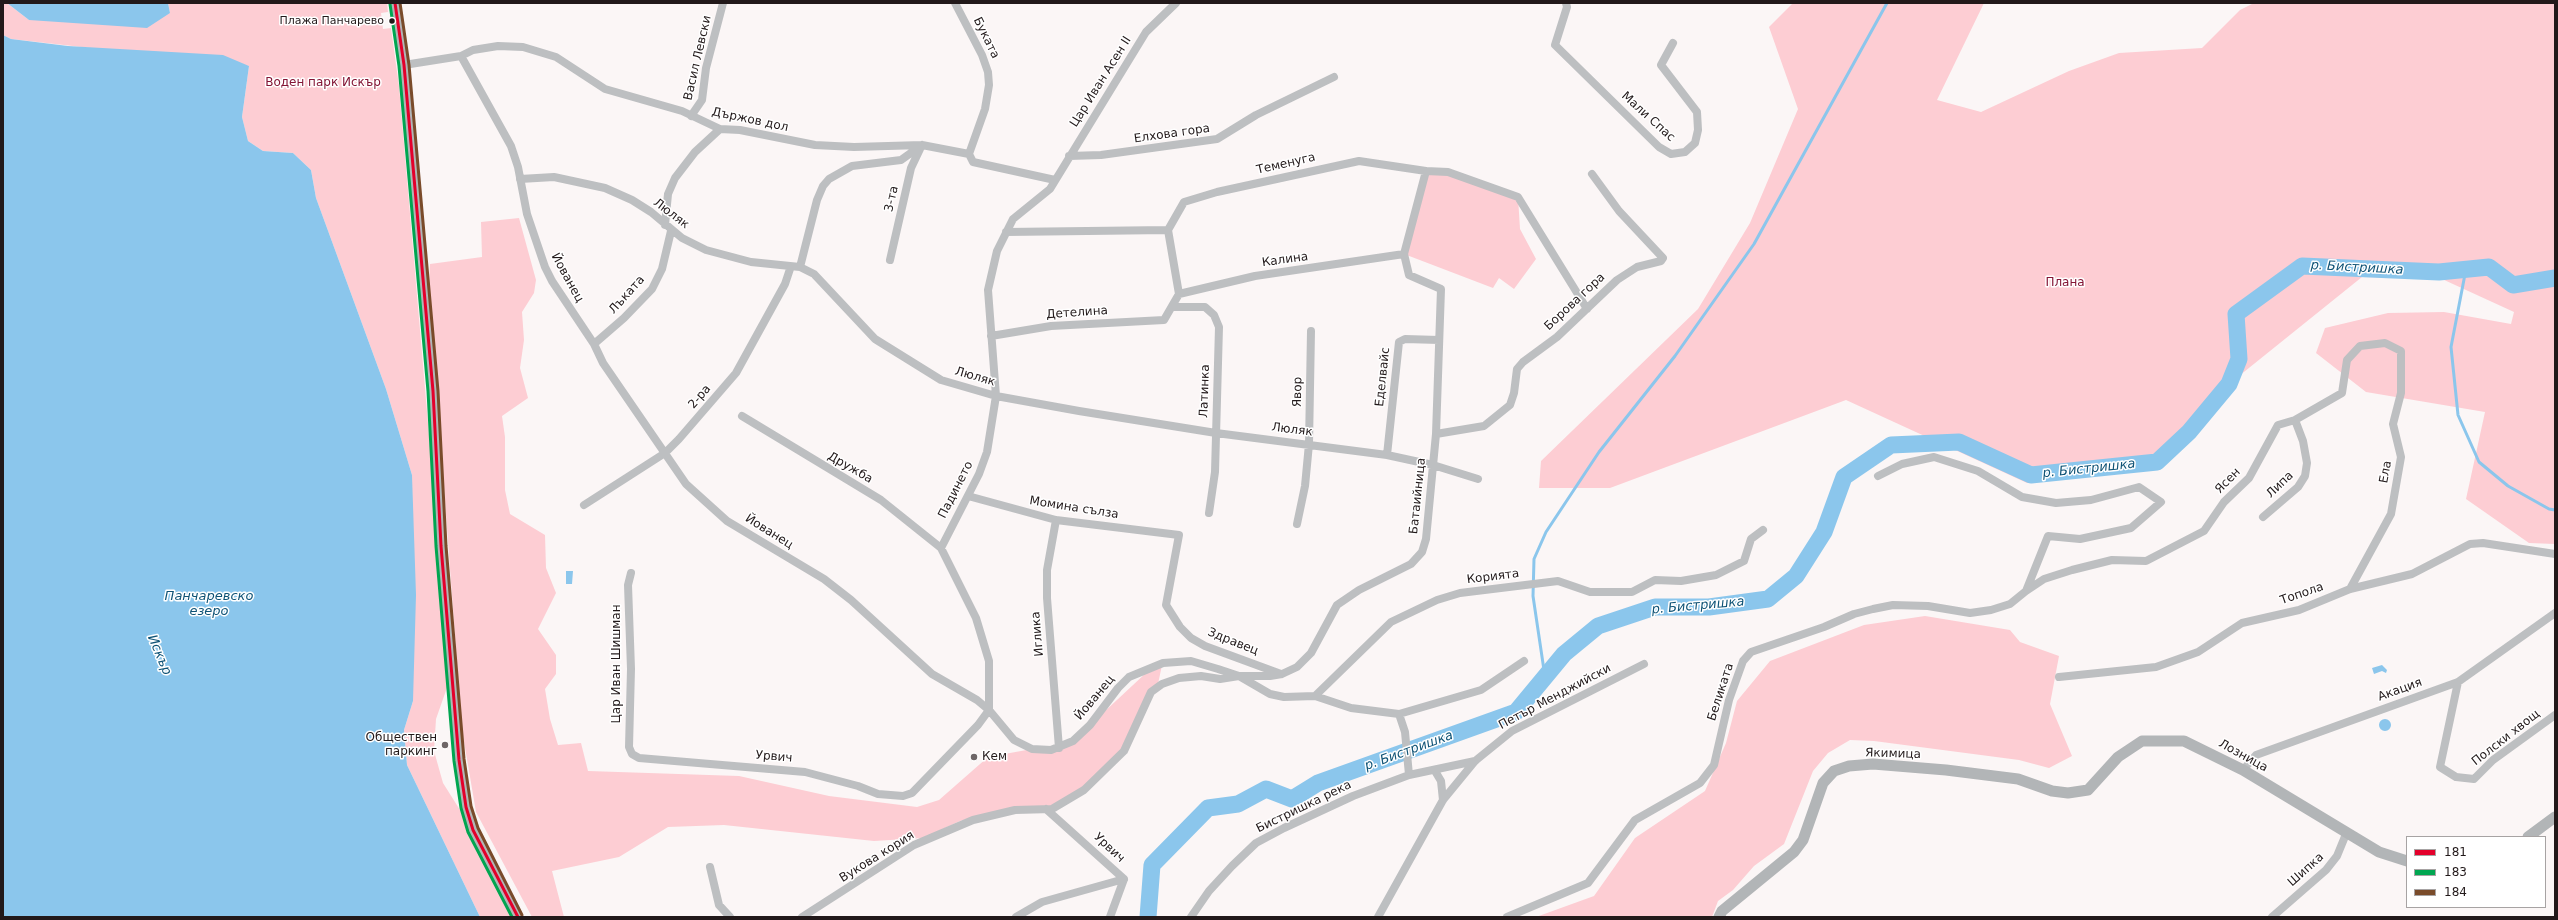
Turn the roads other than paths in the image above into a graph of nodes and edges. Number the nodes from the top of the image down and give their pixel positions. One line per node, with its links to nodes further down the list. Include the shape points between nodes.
1 (395, 3): 8 (main road)
2 (723, 3): 10 (street, Васил Левски, via 706,68 702,100)
3 (955, 3): 13 (street, Буката, via 988,72 989,85 985,109)
4 (1176, 3): 14 (street, Цар Иван Асен II, via 1146,32)
5 (1566, 3): 6 (street, Мали Спас, via 1555,45 1659,147 1671,154 1685,152 1695,143 1698,130 1697,112 1661,65)
6 (1673, 43)
7 (461, 56): 8 (street, Държов дол); 10 (street, Държов дол, via 473,50 498,46 542,51 556,57 604,89); 17 (street, Йованец, via 508,140)
8 (404, 65): 85 (main road, via 433,391 441,546 459,760 466,807 473,830)
9 (1334, 77): 14 (street, Елхова гора, via 1256,115 1217,139 1108,154)
10 (691, 116): 11 (street, Държов дол)
11 (720, 129): 12 (street, Държов дол, via 740,130 815,145); 19 (street, via 690,158 675,178 668,194)
12 (922, 145): 13 (street, Държов дол); 24 (street, 3-та, via 911,168); 26 (street, via 901,160 852,166 829,179 817,200)
13 (969, 154): 18 (street, Държов дол, via 973,162 998,170)
14 (1070, 156): 18 (street, Цар Иван Асен II)
15 (1426, 170): 20 (street, Теменуга, via 1358,160 1217,192 1184,202); 23 (street); 29 (street, Теменуга, via 1448,172 1518,197)
16 (1592, 174): 29 (street, Борова гора, via 1619,211 1663,258 1661,261 1637,267 1617,280)
17 (520, 179): 19 (street, Люляк, via 554,177 605,188 632,200); 33 (street, Йованец, via 527,214 545,268)
18 (1055, 180): 22 (street, Падинето, via 1050,189 1013,219)
19 (665, 225): 21 (street, Люляк)
20 (1168, 230): 22 (street); 27 (street)
21 (672, 231): 25 (street, Люляк, via 720,255 751,262); 33 (street, Лъката, via 662,269 652,288 629,314)
22 (1006, 232): 31 (street, Падинето, via 997,251 988,290)
23 (1404, 254): 27 (street, Калина, via 1256,276); 32 (street, Батаийница, via 1409,275 1441,288)
24 (890, 260)
25 (791, 266): 26 (street, Люляк); 41 (street, 2-ра, via 782,291 736,373)
26 (800, 266): 35 (street, Люляк, via 814,274 875,339 941,380)
27 (1178, 294): 28 (street)
28 (1173, 307): 31 (street, Детелина, via 1164,320 1051,326); 38 (street, Латинка, via 1205,307 1214,315 1219,327)
29 (1587, 309): 39 (street, Борова гора, via 1517,369 1514,393 1510,405 1503,412 1484,426)
30 (1311, 331): 40 (street, Явор)
31 (991, 336): 35 (street, Падинето)
32 (1439, 340): 39 (street, Батаийница); 42 (street, Еделвайс, via 1405,338 1399,342)
33 (594, 344): 41 (street, Йованец, via 604,363)
34 (2402, 351): 37 (street, Ясен, via 2385,342 2360,346 2347,360 2342,393); 57 (street, Ела, via 2401,393 2393,424 2401,457 2391,514)
35 (996, 396): 38 (street, Люляк); 46 (street, Падинето, via 987,452)
36 (742, 416): 54 (street, Дружба, via 881,500)
37 (2295, 420): 49 (street, Липа, via 2303,441 2307,463 2305,476 2298,487); 58 (street, Ясен, via 2278,426 2250,478 2224,502 2204,531 2146,561 2112,560 2072,570 2044,579)
38 (1216, 432): 40 (street, Люляк); 48 (street, Латинка)
39 (1436, 434): 43 (street, Батаийница)
40 (1309, 444): 42 (street, Люляк); 51 (street, Явор)
41 (666, 453): 47 (street, 2-ра); 67 (street, Йованец, via 686,484 727,521 824,579 932,674 977,700)
42 (1388, 455): 43 (street, Люляк)
43 (1433, 465): 45 (street, Люляк); 62 (street, Батаийница, via 1426,539 1422,552 1411,564 1359,590 1337,606 1312,653 1297,667)
44 (1878, 476): 58 (street, via 1902,464 1934,456 1978,471 2022,497 2056,502 2091,500 2139,487 2161,502 2131,528 2080,539 2048,536)
45 (1478, 479)
46 (968, 496): 50 (street, Момина сълза); 54 (street, Падинето)
47 (584, 505)
48 (1210, 513)
49 (2263, 517)
50 (1056, 520): 53 (street, Момина сълза); 70 (street, Иглика, via 1047,570 1047,598)
51 (1298, 524)
52 (1763, 530): 66 (street, Корията, via 1751,539 1744,561 1716,576 1681,581 1655,580 1632,592 1590,592 1558,581 1460,593 1437,600 1391,622)
53 (1179, 535): 62 (street, Здравец, via 1166,605 1180,627 1205,646)
54 (941, 548): 67 (street, via 976,618 989,661)
55 (2555, 554): 57 (street, Топола, via 2483,543 2470,544 2412,574)
56 (630, 573): 71 (street, Цар Иван Шишман, via 629,747)
57 (2350, 589): 64 (street, Топола, via 2299,610 2242,623 2198,652 2156,667)
58 (2026, 591): 92 (street, Беликата, via 2010,604 1977,612 1928,606 1893,605 1873,609 1751,652 1743,661 1729,700 1714,765 1700,782 1634,820 1588,883)
59 (2555, 613): 65 (street, Акация)
60 (1524, 661): 68 (street, via 1481,690)
61 (1644, 664): 72 (street, Петър Менджийски, via 1512,731)
62 (1282, 674): 63 (street, Батаийница)
63 (1239, 676): 66 (street, via 1270,694 1284,698); 70 (street, Йованец, via 1191,661 1163,663 1129,678 1118,688 1090,725 1073,741); 78 (street, Вукова кория, via 1220,679 1201,676 1179,678 1162,684 1151,692 1124,751 1109,768 1084,790 1052,809)
64 (2059, 677)
65 (2458, 682): 69 (street, Полски хвощ, via 2440,767 2456,776 2474,779 2493,760); 73 (street, Акация, via 2256,755)
66 (1315, 696): 68 (street, via 1351,708)
67 (989, 710): 70 (street, Йованец, via 1014,740 1032,749); 71 (street, Урвич, via 978,725 912,793 903,796 878,794 805,772 640,758)
68 (1399, 714): 75 (street, via 1405,732)
69 (2555, 715)
70 (1059, 748)
71 (632, 754)
72 (1475, 761): 74 (street, Бистришка река); 77 (street, Петър Менджийски)
73 (2243, 770): 76 (main road, Лозница, via 2184,740 2142,741 2118,757 2088,790); 80 (main road, Лозница)
74 (1435, 771): 75 (street, Бистришка река); 77 (street, via 1441,781)
75 (1409, 774): 90 (street, Бистришка река, via 1325,808 1256,843 1209,891)
76 (2068, 793): 93 (main road, Якимица, via 2052,791 2018,779 1946,770 1873,764 1849,766 1834,771 1823,783 1803,840 1794,852 1722,911)
77 (1443, 800): 91 (street, Петър Менджийски)
78 (1046, 809): 84 (street, Урвич); 87 (street, Вукова кория, via 1016,810 972,820 922,842)
79 (2555, 817): 81 (main road)
80 (2346, 834): 82 (main road, Лозница, via 2379,852); 94 (street, Шипка, via 2337,856 2326,870)
81 (2529, 836)
82 (2406, 861)
83 (710, 867): 86 (street, via 719,906)
84 (1124, 878): 88 (street, via 1042,902); 89 (street, Урвич)
85 (518, 917)
86 (730, 917)
87 (802, 917)
88 (1016, 917)
89 (1110, 917)
90 (1191, 917)
91 (1378, 917)
92 (1507, 917)
93 (1719, 917)
94 (2272, 917)

